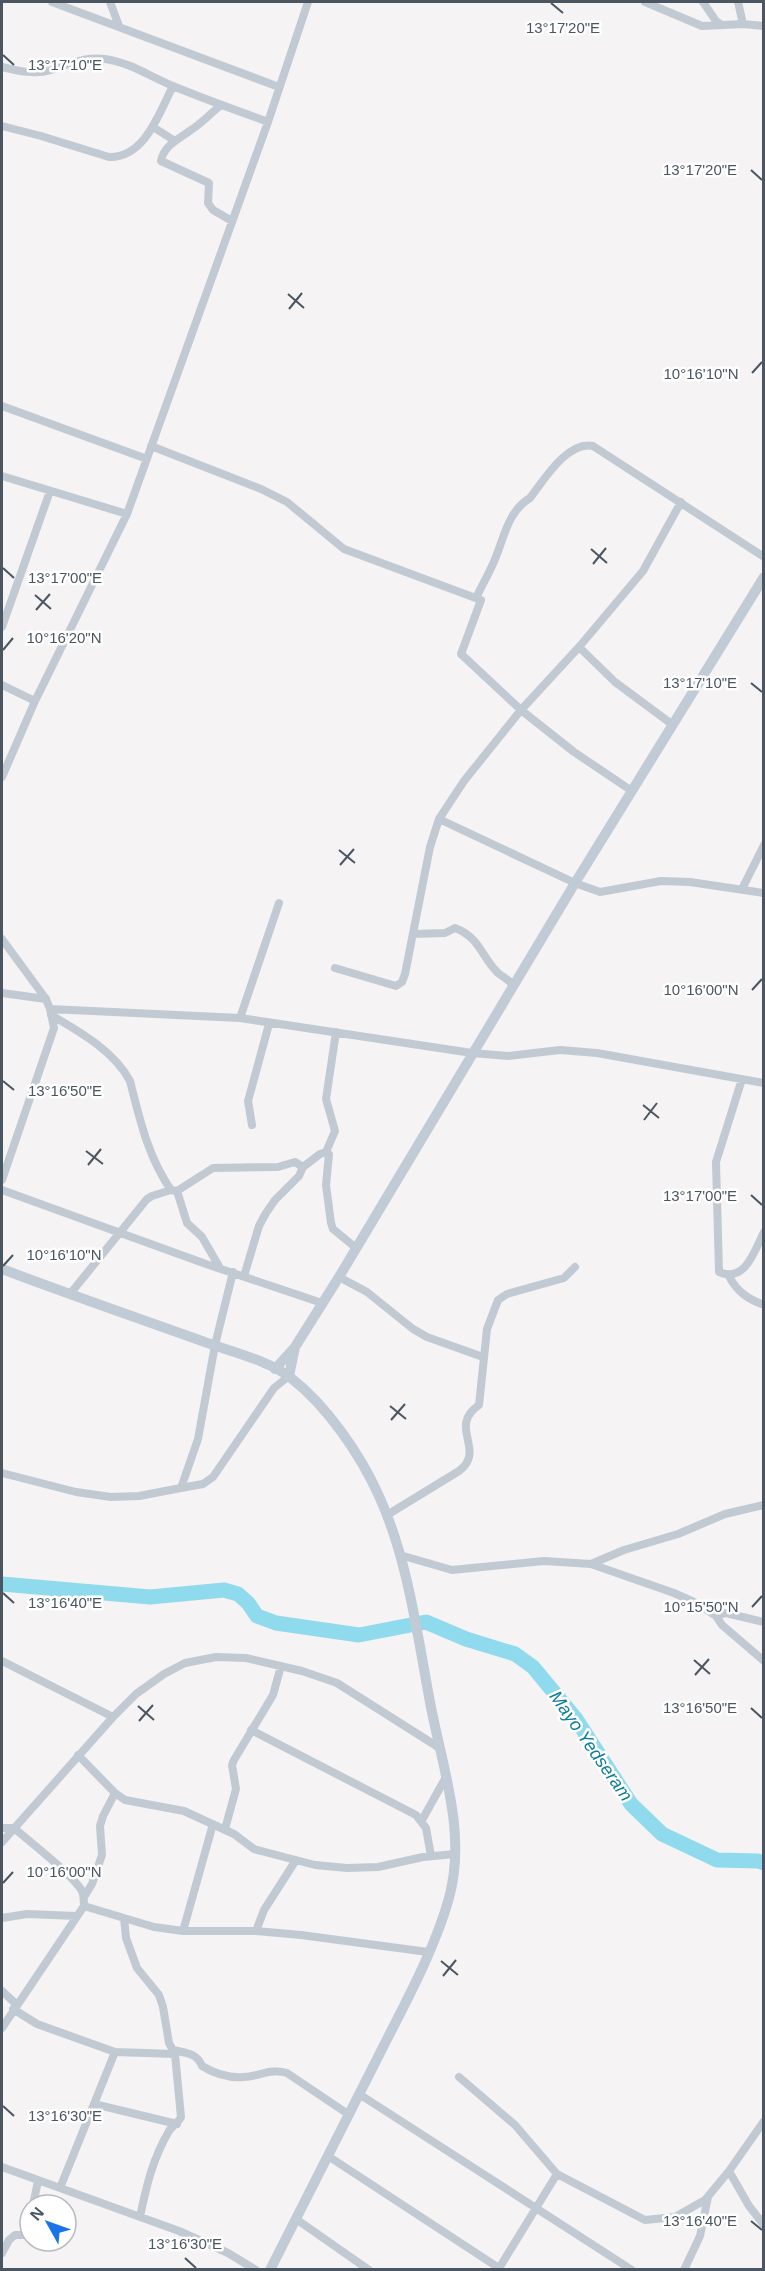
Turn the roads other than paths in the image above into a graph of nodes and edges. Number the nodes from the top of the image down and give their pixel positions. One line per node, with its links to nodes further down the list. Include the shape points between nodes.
1 (52, 2): 9 (street)
2 (110, 2): 9 (street)
3 (308, 2): 13 (street)
4 (645, 2): 8 (street, via 702,26)
5 (703, 2): 8 (street)
6 (738, 2): 7 (street)
7 (743, 24): 8 (street); 10 (street)
8 (722, 25)
9 (119, 26): 13 (street)
10 (764, 26)
11 (2, 67): 12 (street, via 31,73 92,58 106,59)
12 (173, 86): 14 (street); 17 (street)
13 (279, 87): 15 (street)
14 (221, 105): 15 (street); 18 (street)
15 (268, 122): 19 (street)
16 (2, 126): 17 (street, via 121,158 141,144)
17 (153, 127): 18 (street)
18 (175, 141): 19 (street, via 161,161 209,183 208,203)
19 (232, 221): 21 (street)
20 (2, 406): 22 (street)
21 (152, 446): 22 (street); 29 (street, via 287,502 344,549)
22 (147, 459): 26 (street)
23 (2, 477): 24 (street)
24 (50, 491): 26 (street); 30 (street)
25 (681, 502): 27 (street); 29 (street, via 593,446 580,445 522,502); 31 (street, via 643,571)
26 (127, 514): 33 (street)
27 (764, 557)
28 (764, 577): 35 (main road)
29 (476, 598): 34 (street, via 482,602 461,654)
30 (2, 627)
31 (579, 647): 34 (street); 35 (street, via 615,682)
32 (2, 685): 33 (street)
33 (35, 701): 36 (street)
34 (521, 710): 38 (street); 39 (street)
35 (673, 725): 38 (main road)
36 (5, 760): 37 (street)
37 (2, 777)
38 (632, 791): 41 (main road)
39 (439, 819): 41 (street); 45 (street)
40 (764, 845): 42 (street)
41 (575, 883): 42 (street, via 600,892 661,882); 48 (main road)
42 (742, 889): 43 (street)
43 (764, 893)
44 (279, 903): 52 (street)
45 (413, 934): 47 (street, via 405,974 396,986); 48 (street, via 439,934 456,928 464,932)
46 (2, 939): 50 (street)
47 (335, 968)
48 (513, 985): 55 (main road)
49 (2, 993): 50 (street)
50 (46, 999): 51 (street)
51 (51, 1012): 52 (street); 61 (street, via 54,1028); 63 (street, via 112,1056 124,1070 151,1157)
52 (240, 1018): 53 (street)
53 (268, 1024): 54 (street); 58 (street, via 248,1101)
54 (336, 1032): 55 (street); 59 (street, via 326,1099 335,1131)
55 (472, 1053): 56 (street, via 597,1053); 66 (main road)
56 (742, 1079): 57 (street); 73 (street, via 716,1162 719,1272)
57 (764, 1083)
58 (252, 1125)
59 (326, 1152): 60 (street); 66 (street, via 331,1223)
60 (303, 1167): 63 (street, via 295,1162 278,1167 213,1168); 71 (street, via 259,1226)
61 (2, 1180)
62 (2, 1190): 65 (street)
63 (174, 1191): 65 (street, via 147,1199); 68 (street, via 187,1223 202,1237)
64 (764, 1232): 73 (street, via 752,1258 739,1273)
65 (119, 1233): 68 (street); 74 (street)
66 (356, 1248): 72 (main road)
67 (574, 1267): 79 (street, via 564,1278 498,1300 487,1329)
68 (220, 1268): 70 (street)
69 (2, 1269): 74 (main road)
70 (233, 1272): 71 (street); 77 (street)
71 (244, 1276): 75 (street)
72 (339, 1276): 75 (main road); 79 (street, via 427,1337)
73 (729, 1276): 76 (street, via 735,1288)
74 (70, 1294): 77 (main road)
75 (322, 1303): 78 (main road)
76 (764, 1305)
77 (215, 1346): 80 (main road); 84 (street, via 198,1439)
78 (295, 1347): 80 (main road); 81 (main road)
79 (483, 1357): 86 (street, via 479,1405 466,1419 471,1456 468,1463)
80 (275, 1369): 81 (main road); 82 (street)
81 (289, 1376): 82 (street); 86 (main road, via 352,1447)
82 (274, 1388): 84 (street, via 213,1477 203,1484)
83 (2, 1473): 84 (street, via 111,1497)
84 (181, 1488)
85 (764, 1505): 88 (street, via 724,1514)
86 (387, 1515): 87 (main road)
87 (400, 1555): 88 (street, via 452,1570 544,1561); 96 (main road)
88 (591, 1564): 89 (street, via 674,1593)
89 (716, 1616): 90 (street, via 726,1613); 92 (street)
90 (764, 1622)
91 (2, 1661): 94 (street)
92 (764, 1661)
93 (281, 1666): 94 (street, via 216,1657 185,1663 136,1694); 95 (street, via 273,1695); 96 (street, via 337,1683)
94 (112, 1716): 97 (street)
95 (251, 1730): 100 (street); 104 (street, via 232,1765 236,1789)
96 (438, 1747): 98 (main road)
97 (78, 1755): 99 (street); 103 (street)
98 (446, 1778): 100 (street); 106 (main road, via 453,1810)
99 (115, 1793): 101 (street, via 125,1800 184,1811); 109 (street, via 100,1826 102,1855)
100 (422, 1820): 107 (street)
101 (213, 1824): 104 (street); 113 (street)
102 (2, 1828): 103 (street)
103 (14, 1828): 105 (street); 109 (street, via 81,1889)
104 (225, 1830): 108 (street, via 254,1849)
105 (2, 1842)
106 (455, 1854): 107 (street); 115 (main road, via 448,1900)
107 (431, 1856): 108 (street, via 378,1867 347,1868)
108 (296, 1860): 114 (street, via 264,1910)
109 (84, 1901): 110 (street); 112 (street)
110 (76, 1916): 111 (street, via 27,1914); 117 (street)
111 (2, 1918)
112 (124, 1918): 113 (street); 120 (street, via 126,1938 137,1968 164,2007)
113 (183, 1931): 114 (street)
114 (256, 1931): 115 (street)
115 (428, 1952): 122 (main road)
116 (2, 1991): 117 (street)
117 (14, 2007): 118 (street); 119 (street, via 37,2024)
118 (2, 2028)
119 (115, 2052): 120 (street); 123 (street)
120 (174, 2052): 124 (street, via 194,2055 200,2058 202,2066 222,2075 243,2077 278,2070 287,2073); 126 (street, via 181,2117)
121 (459, 2077): 130 (street, via 514,2125)
122 (359, 2094): 124 (main road); 135 (street)
123 (94, 2104): 126 (street); 132 (street)
124 (348, 2114): 127 (main road)
125 (764, 2121): 129 (street)
126 (177, 2124): 136 (street, via 170,2129 155,2157)
127 (328, 2156): 137 (main road); 141 (street)
128 (2, 2167): 131 (street)
129 (729, 2171): 134 (street); 138 (street)
130 (557, 2174): 134 (street, via 645,2220 675,2217); 135 (street)
131 (38, 2181): 132 (street); 133 (street)
132 (60, 2188): 136 (street)
133 (36, 2193)
134 (708, 2197): 146 (street, via 700,2236)
135 (536, 2208): 141 (street); 145 (street)
136 (140, 2217): 142 (street, via 228,2253)
137 (296, 2218): 143 (main road); 144 (street)
138 (764, 2225)
139 (18, 2235): 140 (street)
140 (2, 2253)
141 (500, 2269)
142 (256, 2270)
143 (270, 2270)
144 (369, 2270)
145 (632, 2270)
146 (684, 2270)

